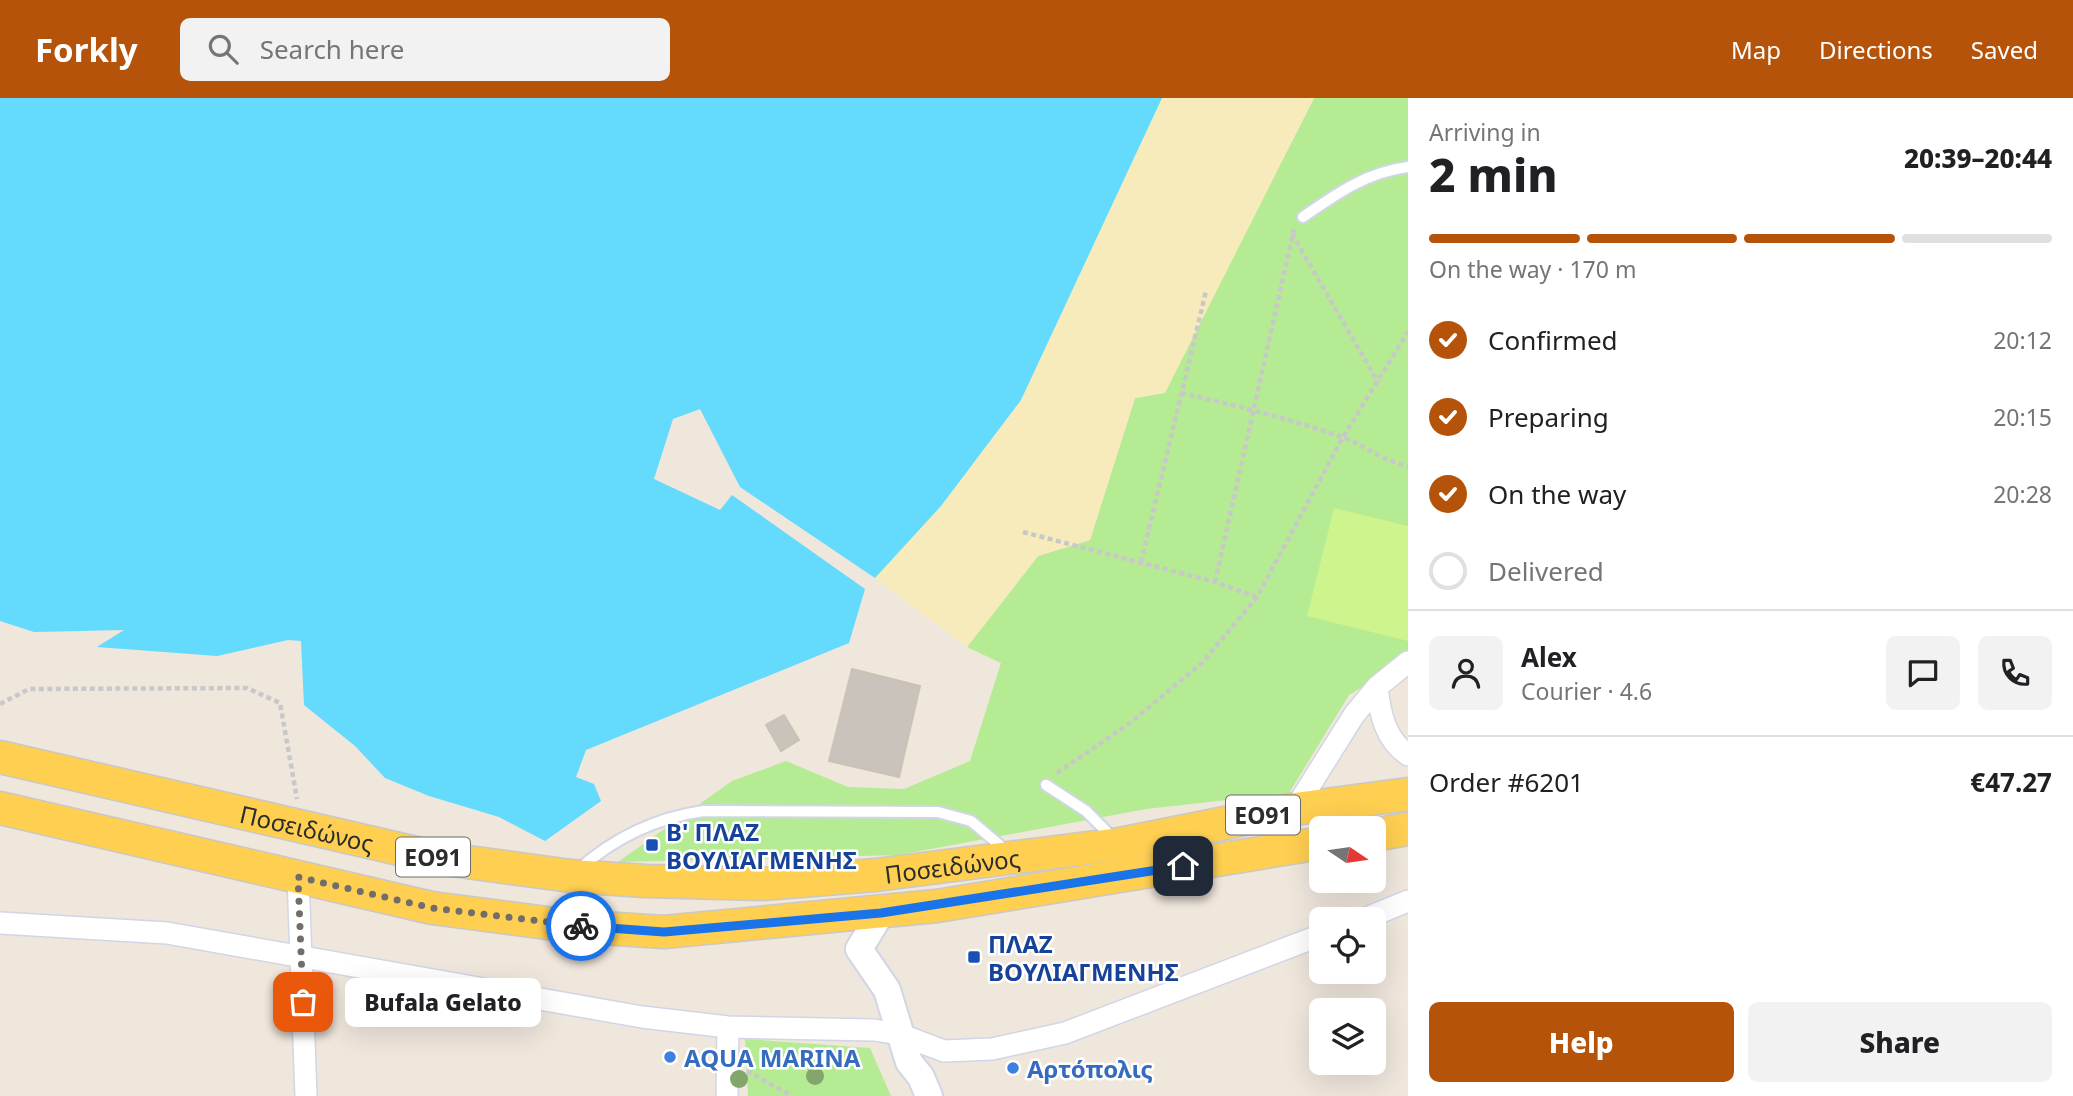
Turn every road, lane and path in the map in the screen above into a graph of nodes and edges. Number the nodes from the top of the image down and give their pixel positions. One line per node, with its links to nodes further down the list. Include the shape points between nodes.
1 (1408, 167): 2 (lane, via 1381,170)
2 (1303, 217): 3 (path)
3 (1292, 232): 6 (path); 8 (path)
4 (1206, 292): 7 (path)
5 (1408, 332): 6 (path)
6 (1377, 382): 9 (path)
7 (1181, 393): 8 (path); 12 (path)
8 (1254, 410): 9 (path); 13 (path)
9 (1343, 437): 10 (path, via 1384,461); 14 (path)
10 (1408, 467)
11 (1023, 532): 12 (path)
12 (1141, 562): 13 (path)
13 (1215, 582): 14 (path)
14 (1258, 597): 20 (path, via 1202,663 1130,723 1065,765)
15 (1408, 662): 16 (street)
16 (1377, 687): 18 (street, via 1388,734); 23 (street, via 1336,739)
17 (0, 704): 24 (path, via 29,689 247,688 280,703)
18 (1408, 755)
19 (0, 757): 24 (main road, Ποσειδώνος / ΕΟ91)
20 (1046, 785): 27 (lane, via 1086,811)
21 (1408, 794): 23 (main road, Ποσειδώνος / ΕΟ91)
22 (0, 808): 32 (main road, Ποσειδώνος / ΕΟ91)
23 (1295, 809): 27 (main road, Ποσειδώνος / ΕΟ91)
24 (302, 829): 31 (main road, Ποσειδώνος / ΕΟ91, via 438,858)
25 (1408, 829): 26 (main road)
26 (1386, 833)
27 (1120, 844): 29 (main road, Ποσειδώνος / ΕΟ91)
28 (1309, 845): 35 (main road, Ποσειδώνος / ΕΟ91)
29 (1015, 857): 30 (main road, Ποσειδώνος / ΕΟ91); 31 (lane, via 971,821 938,812 703,811 675,815 627,834)
30 (876, 875): 31 (main road, Ποσειδώνος / ΕΟ91, via 762,884); 35 (street)
31 (571, 876)
32 (298, 877): 35 (main road, Ποσειδώνος / ΕΟ91, via 432,908 664,932); 38 (street)
33 (1408, 901): 34 (street)
34 (1386, 910)
35 (881, 913): 40 (street, via 877,977 887,990)
36 (0, 923): 38 (street, via 167,933)
37 (1309, 940): 40 (street, via 1065,1032 992,1049 944,1051)
38 (302, 955): 39 (street, via 550,1003); 43 (street)
39 (728, 1027): 40 (street); 41 (street)
40 (899, 1034): 42 (street)
41 (727, 1059): 44 (street); 45 (path)
42 (909, 1062): 46 (street, via 904,1078); 47 (street)
43 (306, 1096)
44 (727, 1096)
45 (792, 1096)
46 (911, 1096)
47 (929, 1096)

